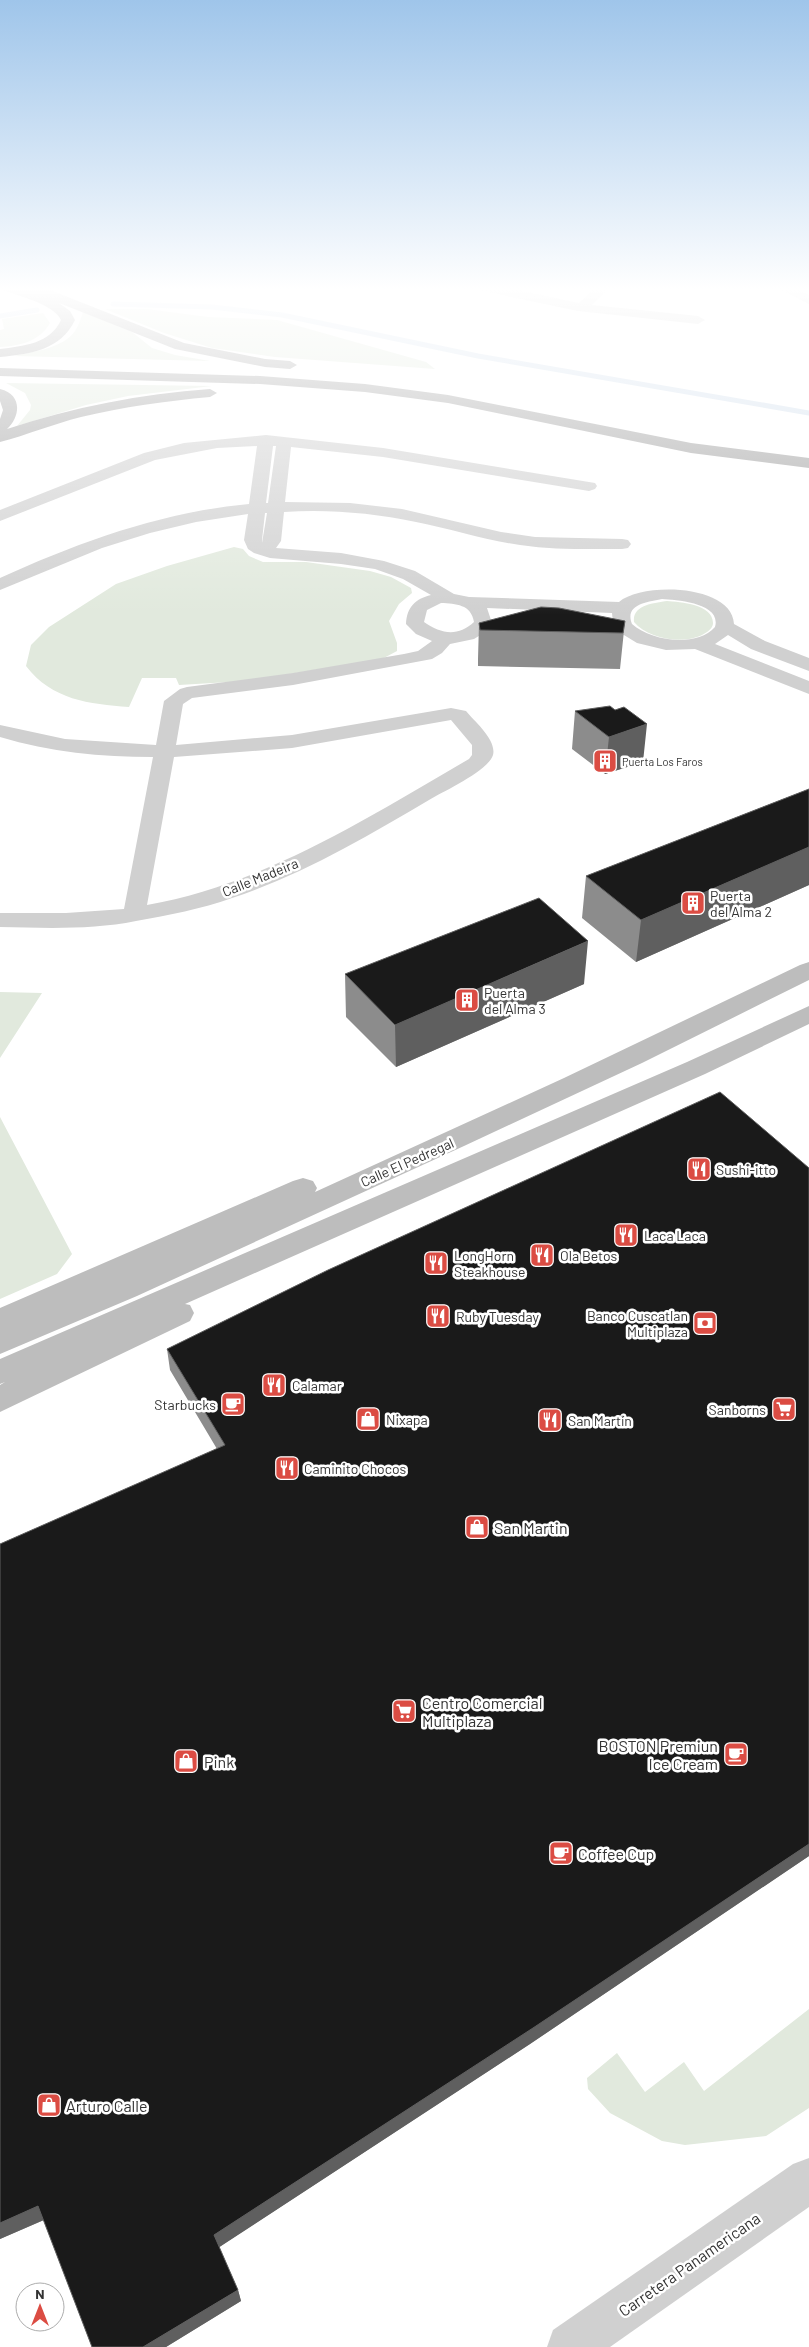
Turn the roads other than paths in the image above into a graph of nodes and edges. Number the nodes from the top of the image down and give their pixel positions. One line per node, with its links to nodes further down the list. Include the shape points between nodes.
1 (4, 396): 4 (highway, via 12,406 8,420)
2 (191, 396): 5 (highway, via 158,398 72,414)
3 (422, 396): 10 (highway, via 691,448)
4 (0, 428)
5 (0, 438)
6 (729, 438): 9 (highway)
7 (266, 440): 8 (street); 12 (street); 14 (street, via 206,444 150,456)
8 (284, 440): 11 (street); 13 (street)
9 (809, 448)
10 (809, 463)
11 (588, 486)
12 (256, 507): 13 (street); 16 (street, via 254,545); 17 (street, via 203,514 114,536 49,560)
13 (277, 507): 15 (street, via 341,507 402,514 535,542); 16 (street, via 272,541)
14 (0, 516)
15 (622, 544)
16 (266, 550): 18 (street, via 395,570)
17 (0, 584)
18 (448, 598): 19 (street); 26 (street, via 420,606 415,617 415,624 426,634)
19 (470, 602): 20 (street); 22 (street, via 483,616 483,623)
20 (623, 608): 21 (street, via 645,596 679,595 720,610); 25 (street, via 619,616 621,624)
21 (725, 626): 27 (street, via 720,633); 28 (street, via 758,645)
22 (476, 631): 23 (street); 26 (street, via 464,637)
23 (496, 631)
24 (610, 632): 25 (street)
25 (629, 632): 27 (street, via 664,644)
26 (445, 638): 31 (street, via 425,655 404,660 187,693 174,701)
27 (695, 643): 29 (street)
28 (809, 665)
29 (809, 688)
30 (0, 731): 31 (street, via 54,746)
31 (164, 752): 32 (street); 32 (street, Calle Madeira, via 216,751 314,740 451,714 459,715 482,744 483,754 476,763 320,852 239,887)
32 (134, 915): 33 (street, Calle Madeira, via 87,920)
33 (0, 920)
34 (809, 970): 36 (main road, Calle El Pedregal)
35 (809, 1014): 37 (main road, Calle El Pedregal, via 696,1068)
36 (698, 1027): 38 (main road, Calle El Pedregal); 39 (main road, via 520,1093)
37 (409, 1193): 38 (main road, Calle El Pedregal); 42 (main road, via 132,1338)
38 (112, 1309): 40 (main road, Calle El Pedregal); 41 (main road, Calle El Pedregal)
39 (0, 1320)
40 (0, 1342)
41 (0, 1372)
42 (0, 1399)
43 (809, 2180): 44 (street, Carretera Panamericana)
44 (570, 2347)

